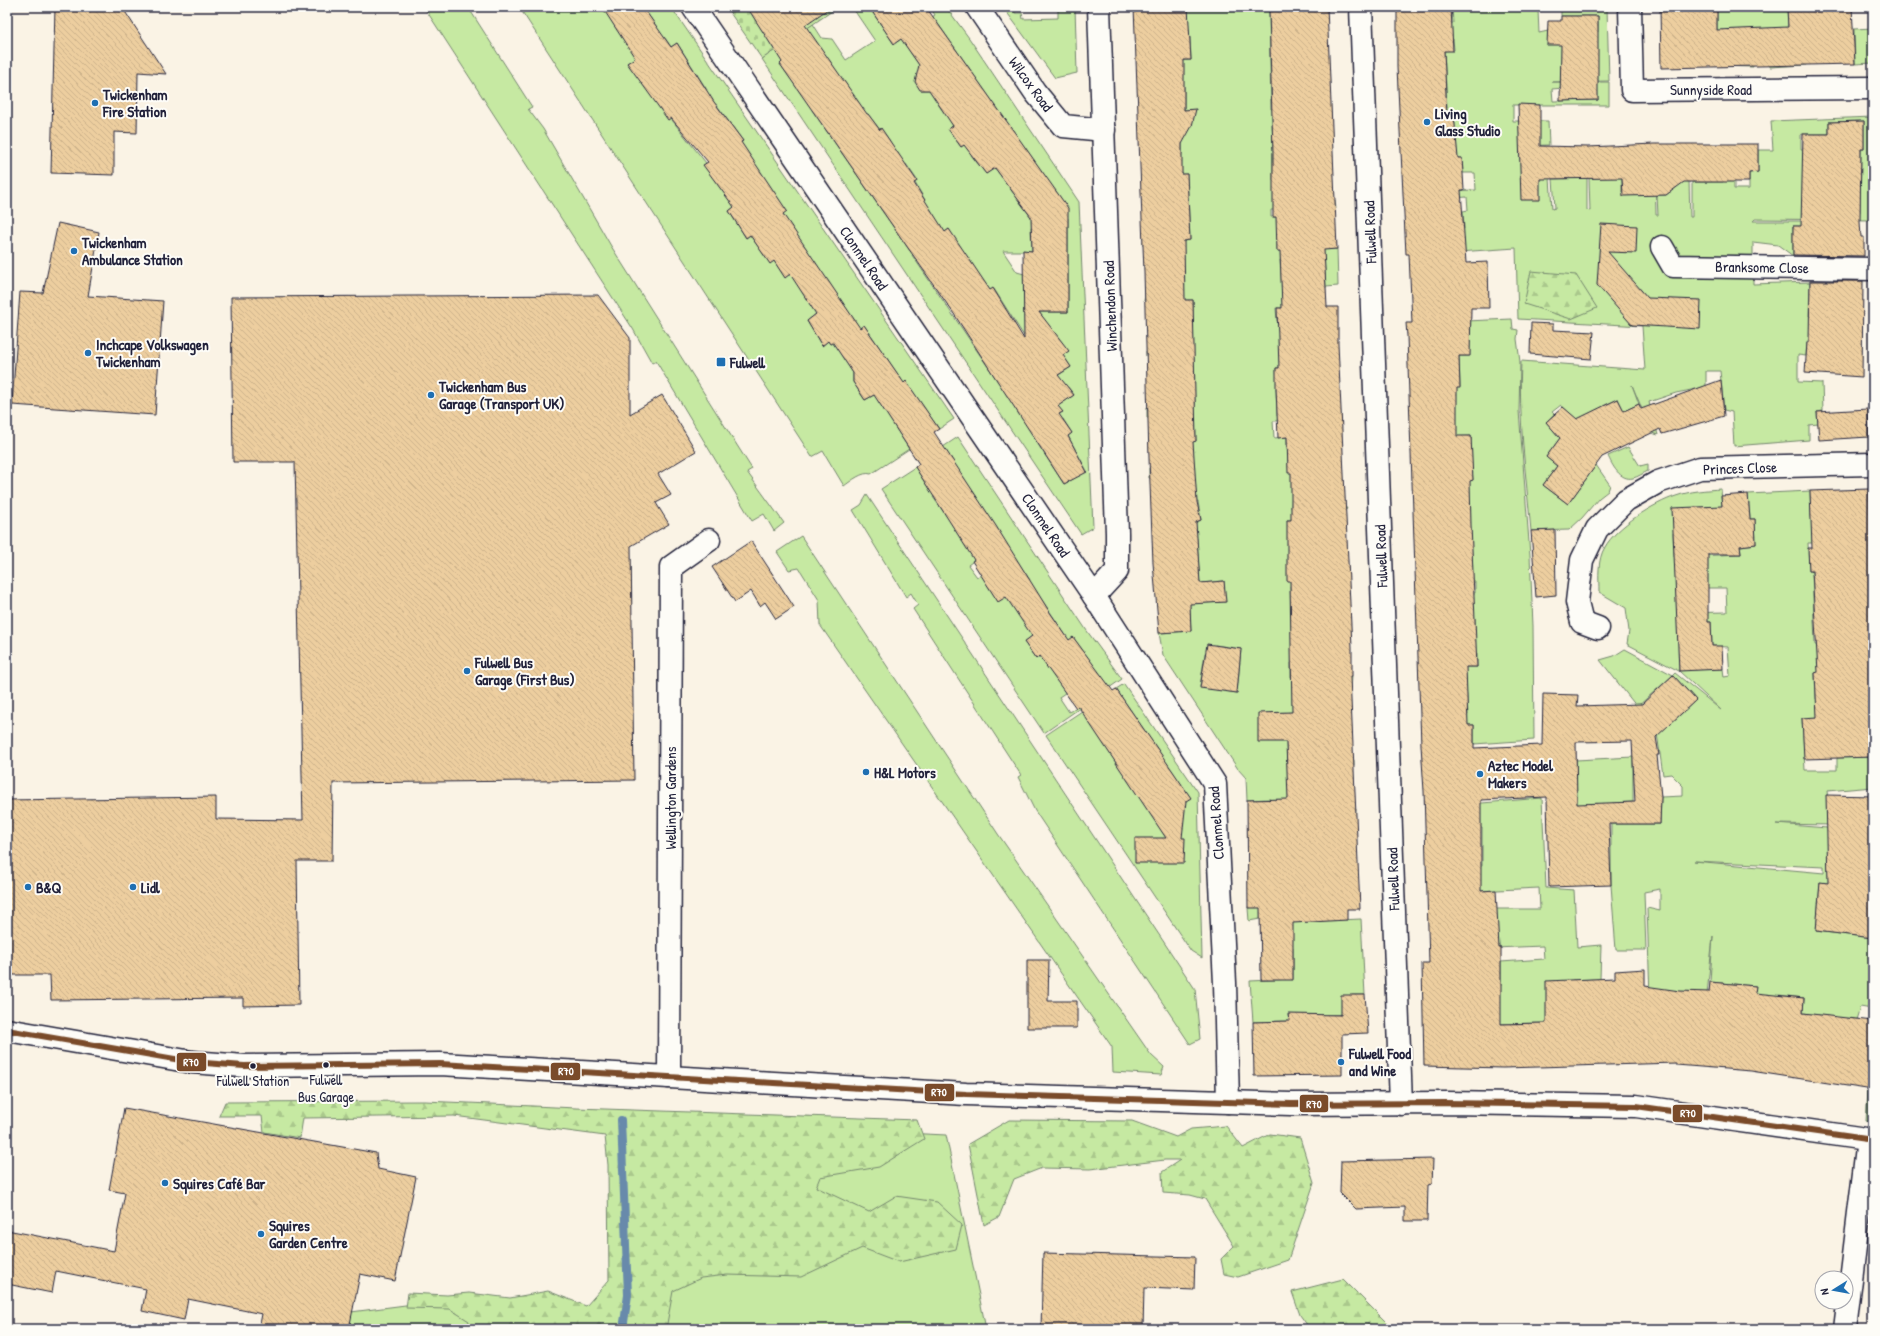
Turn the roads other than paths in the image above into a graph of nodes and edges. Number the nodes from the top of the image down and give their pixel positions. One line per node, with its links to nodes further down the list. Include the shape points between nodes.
1 (693, 7): 12 (street, Clonmel Road)
2 (977, 7): 7 (street, Wilcox Road, via 1035,92 1063,126)
3 (1099, 7): 7 (street, Winchendon Road)
4 (1361, 7): 17 (street, Fulwell Road)
5 (1630, 7): 6 (street, Sunnyside Road, via 1632,90)
6 (1873, 88)
7 (1104, 130): 12 (street, Winchendon Road, via 1117,571)
8 (1662, 247): 9 (street, Branksome Close, via 1673,266)
9 (1873, 269)
10 (1873, 464): 13 (street, Princes Close, via 1700,468 1658,482 1626,500 1597,529 1582,560 1577,602 1582,622)
11 (709, 540): 15 (street, Wellington Gardens, via 671,567)
12 (1094, 596): 16 (street, Clonmel Road, via 1215,784)
13 (1598, 628)
14 (7, 1030): 15 (street, via 192,1062 244,1066 440,1064)
15 (669, 1077): 16 (street, via 966,1094)
16 (1228, 1102): 17 (street)
17 (1401, 1104): 18 (street, via 1636,1106)
18 (1871, 1140): 19 (street)
19 (1845, 1329)

